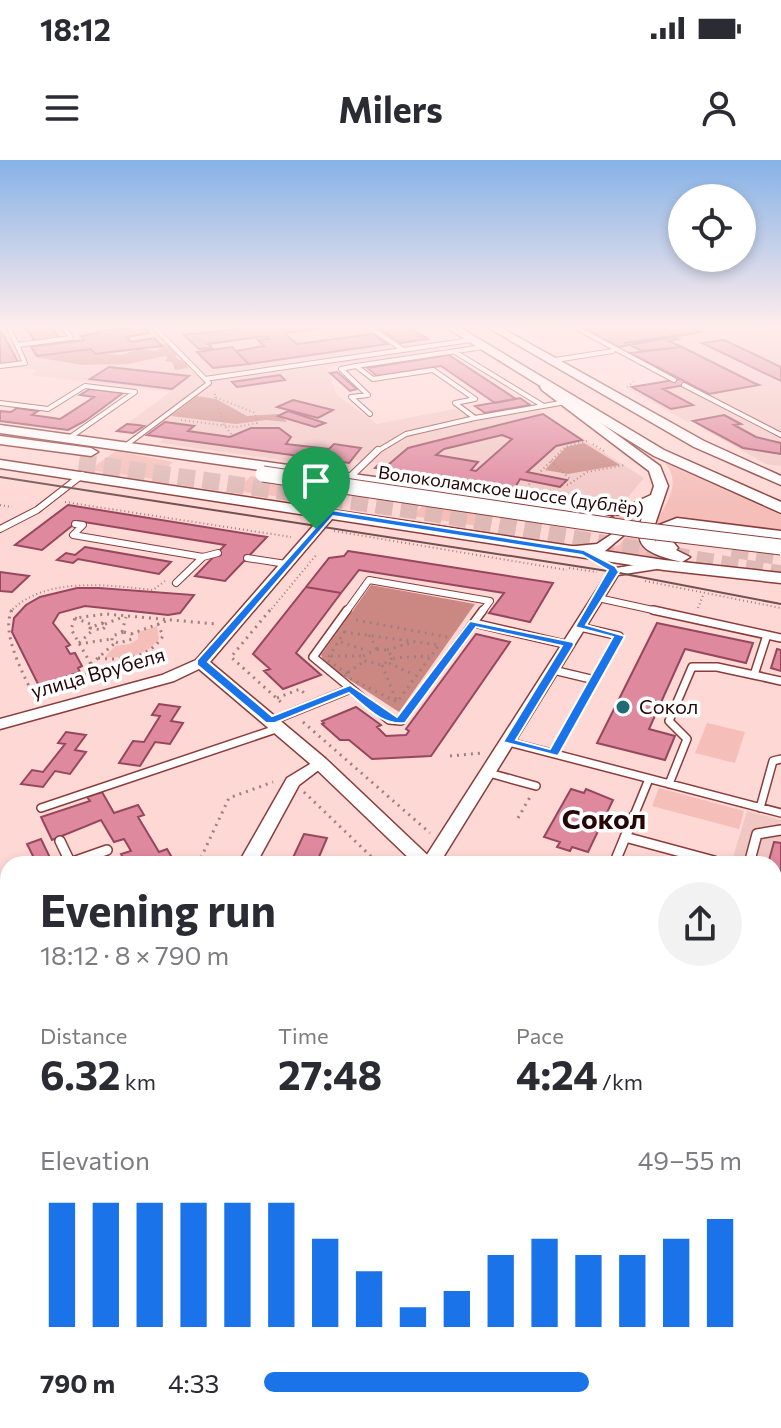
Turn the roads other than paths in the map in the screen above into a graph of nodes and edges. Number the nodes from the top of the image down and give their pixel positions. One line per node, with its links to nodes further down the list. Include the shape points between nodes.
1 (85, 386): 13 (lane, via 48,409)
2 (86, 386): 22 (lane, via 135,392)
3 (201, 386): 20 (lane)
4 (359, 386): 15 (lane, via 368,395 351,397)
5 (456, 386): 16 (lane, via 475,399 455,403)
6 (510, 386): 14 (lane)
7 (544, 386): 12 (main road)
8 (547, 386): 28 (main road, via 669,458)
9 (580, 386): 26 (main road, via 677,449)
10 (592, 386): 25 (main road, via 746,466)
11 (686, 386): 18 (lane)
12 (566, 402): 14 (lane); 27 (main road, via 655,469 661,481)
13 (0, 403)
14 (543, 406): 16 (lane)
15 (370, 414)
16 (475, 418): 24 (lane, via 431,425 383,443)
17 (0, 429): 22 (main road, Волоколамское шоссе (дублёр))
18 (781, 435)
19 (0, 440): 22 (main road)
20 (125, 446): 22 (main road); 24 (main road)
21 (0, 451): 22 (main road)
22 (80, 453): 23 (main road, Волоколамское шоссе (дублёр)); 30 (main road, Волоколамское шоссе (дублёр)); 32 (lane, via 37,510); 34 (main road, Волоколамское шоссе (дублёр), bridge)
23 (0, 464)
24 (350, 477): 29 (main road)
25 (781, 478)
26 (781, 496)
27 (658, 497): 29 (main road, via 630,510); 40 (main road, via 644,537 661,550)
28 (781, 508)
29 (583, 511): 35 (street, via 612,523 618,530 615,540 591,550)
30 (337, 517): 35 (main road, Волоколамское шоссе (дублёр)); 41 (street, улица Врубеля, via 316,529)
31 (75, 524): 38 (lane, via 83,525 73,535)
32 (0, 529)
33 (781, 536): 40 (main road, via 686,523 665,527 664,542)
34 (781, 547)
35 (560, 549): 37 (main road, Волоколамское шоссе (дублёр))
36 (218, 553): 38 (lane)
37 (584, 553): 42 (main road, Волоколамское шоссе (дублёр)); 43 (street, via 602,561)
38 (203, 557): 45 (lane)
39 (247, 558): 41 (lane)
40 (690, 559): 44 (main road)
41 (286, 564): 53 (street, улица Врубеля)
42 (664, 565): 43 (street); 44 (main road, Волоколамское шоссе (дублёр))
43 (606, 572): 46 (street)
44 (781, 578)
45 (176, 583)
46 (598, 598): 48 (street); 49 (lane)
47 (474, 623): 52 (lane); 58 (lane, via 401,721 389,720); 58 (lane, via 490,601 369,580 313,657)
48 (580, 627): 50 (lane); 52 (street)
49 (767, 635): 51 (lane); 55 (lane)
50 (619, 636)
51 (781, 638)
52 (569, 645): 54 (street)
53 (201, 663): 59 (street, улица Врубеля, via 168,678); 60 (street)
54 (553, 670): 56 (lane); 61 (street)
55 (754, 675): 57 (lane); 66 (lane, via 692,667 669,721 687,739)
56 (595, 680)
57 (781, 681)
58 (350, 689): 60 (lane)
59 (0, 724)
60 (275, 724): 63 (street); 68 (lane)
61 (509, 742): 64 (street); 65 (lane)
62 (781, 759): 69 (lane, via 773,761)
63 (320, 763): 77 (street, via 293,782); 78 (street)
64 (489, 773): 67 (lane); 79 (street)
65 (649, 779): 66 (lane); 72 (lane)
66 (669, 784): 69 (lane)
67 (536, 786)
68 (41, 808)
69 (760, 808): 70 (lane)
70 (781, 813)
71 (781, 830): 82 (lane, via 757,834)
72 (625, 837): 80 (lane); 81 (lane)
73 (60, 841): 75 (lane)
74 (107, 850): 76 (lane)
75 (68, 856)
76 (90, 856)
77 (251, 856)
78 (420, 856)
79 (434, 856)
80 (617, 856)
81 (695, 856)
82 (751, 856)

